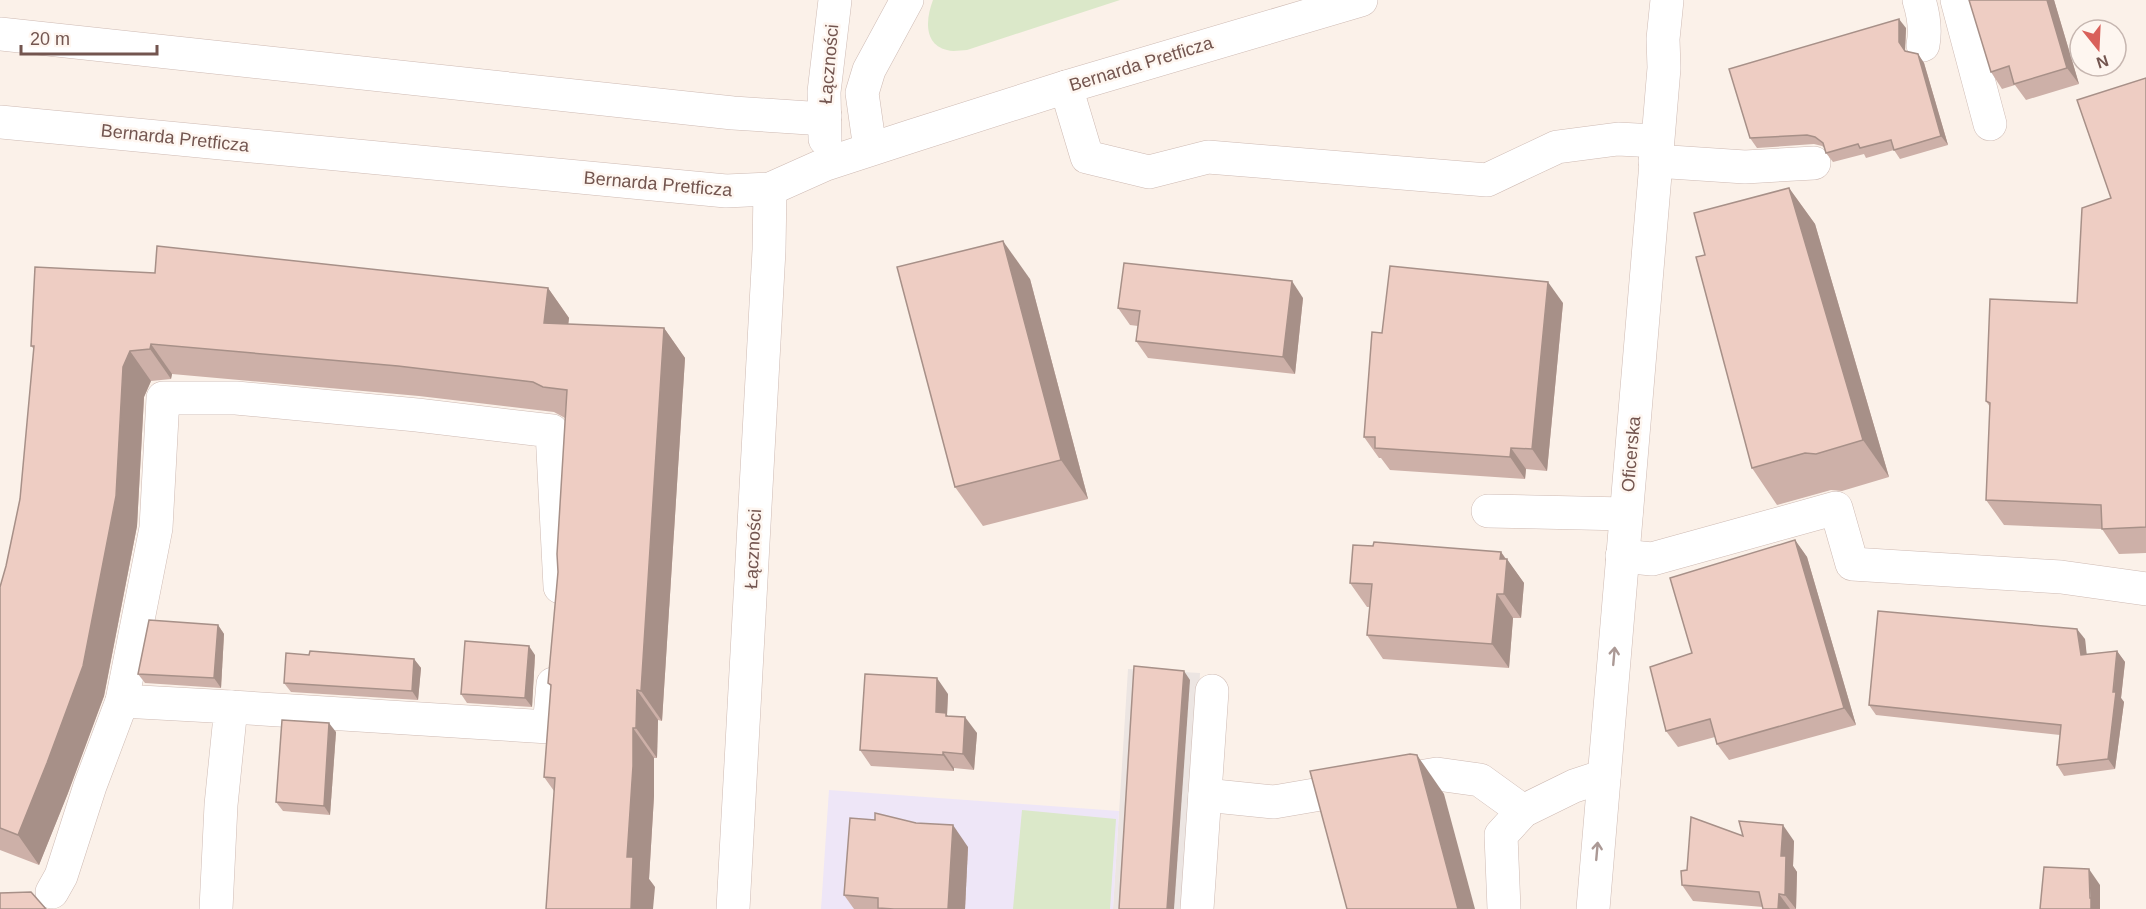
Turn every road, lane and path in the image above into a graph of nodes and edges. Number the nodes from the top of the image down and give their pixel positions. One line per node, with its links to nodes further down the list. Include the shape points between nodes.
1 (835, 0): 11 (street, Łączności, via 824,92)
2 (907, 0): 14 (street, via 869,70 862,93)
3 (1361, 0): 7 (street, Bernarda Pretficza)
4 (1667, 0): 15 (street, Oficerska)
5 (1919, 0): 9 (street, via 1924,19)
6 (1957, 0): 13 (street)
7 (1327, 4): 10 (street, Bernarda Pretficza)
8 (0, 34): 11 (street, via 733,113)
9 (1923, 45)
10 (1066, 87): 14 (street, Bernarda Pretficza); 15 (street, via 1087,157 1149,172 1208,156 1487,180 1557,147 1618,139)
11 (825, 116): 17 (street, Łączności)
12 (0, 122): 18 (street, Bernarda Pretficza, via 726,191)
13 (1990, 124)
14 (870, 149): 17 (street, Bernarda Pretficza)
15 (1656, 151): 16 (street, via 1745,167); 20 (street, Oficerska)
16 (1814, 163)
17 (826, 164): 18 (street, Bernarda Pretficza)
18 (770, 189): 33 (street, Łączności)
19 (1488, 511): 20 (street)
20 (1626, 514): 21 (street, Oficerska)
21 (1622, 556): 22 (street, via 1652,559 1836,508 1852,564 2061,577); 28 (street, Oficerska, one-way to 21)
22 (2146, 589)
23 (559, 612): 26 (street, via 552,431 236,398 163,398 156,528)
24 (555, 658): 27 (street, via 549,727)
25 (1212, 691): 29 (street)
26 (122, 701): 27 (street); 31 (street)
27 (231, 707): 32 (street)
28 (1604, 776): 30 (street); 36 (street, Oficerska, one-way to 28)
29 (1205, 795): 30 (street, via 1274,802 1437,774 1480,780); 34 (street)
30 (1523, 812): 35 (street, via 1501,835)
31 (52, 892)
32 (216, 909)
33 (732, 909)
34 (1197, 909)
35 (1504, 909)
36 (1593, 909)

